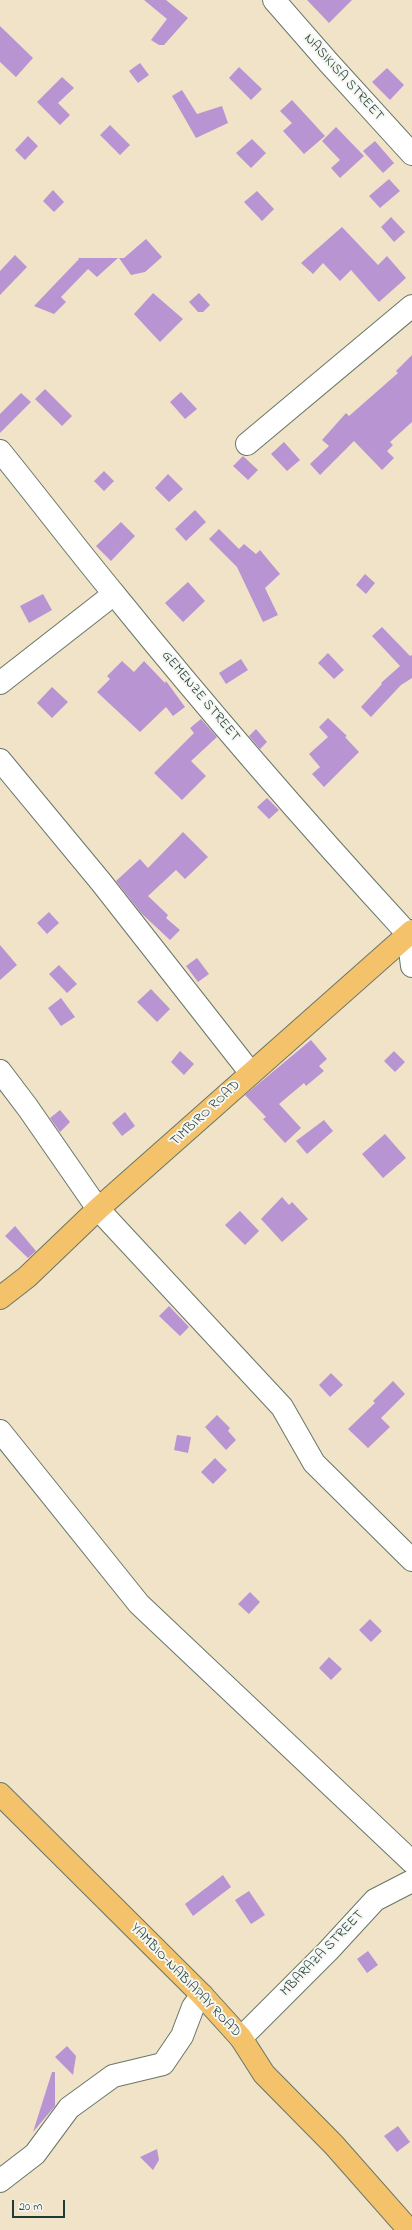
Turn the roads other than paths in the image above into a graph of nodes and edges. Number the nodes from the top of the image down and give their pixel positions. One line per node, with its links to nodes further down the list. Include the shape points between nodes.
1 (274, 0): 2 (street, NASIKISA STREET)
2 (412, 154)
3 (412, 306): 4 (street)
4 (247, 444)
5 (0, 451): 6 (street, GEMENZE STREET)
6 (114, 594): 7 (street); 9 (street, GEMENZE STREET, via 214,715)
7 (0, 683)
8 (0, 760): 12 (street, via 101,882)
9 (410, 932): 10 (street); 12 (main road, TIMBIRO ROAD)
10 (412, 966)
11 (0, 1071): 13 (street)
12 (250, 1072): 13 (main road, TIMBIRO ROAD, via 169,1148)
13 (98, 1209): 14 (main road, TIMBIRO ROAD, via 27,1277); 16 (street, via 282,1407 314,1463)
14 (0, 1298)
15 (0, 1431): 18 (street, via 139,1604)
16 (412, 1560)
17 (0, 1794): 20 (main road, YAMBIO-NABIAPAY ROAD)
18 (412, 1862)
19 (412, 1880): 21 (street, MBARAZA STREET, via 375,1900)
20 (202, 1995): 21 (main road, YAMBIO-NABIAPAY ROAD); 22 (street, via 193,2007 182,2036 163,2064 113,2076 69,2108 35,2154)
21 (241, 2038): 23 (main road, YAMBIO-NABIAPAY ROAD, via 264,2074 334,2145)
22 (0, 2180)
23 (409, 2230)

